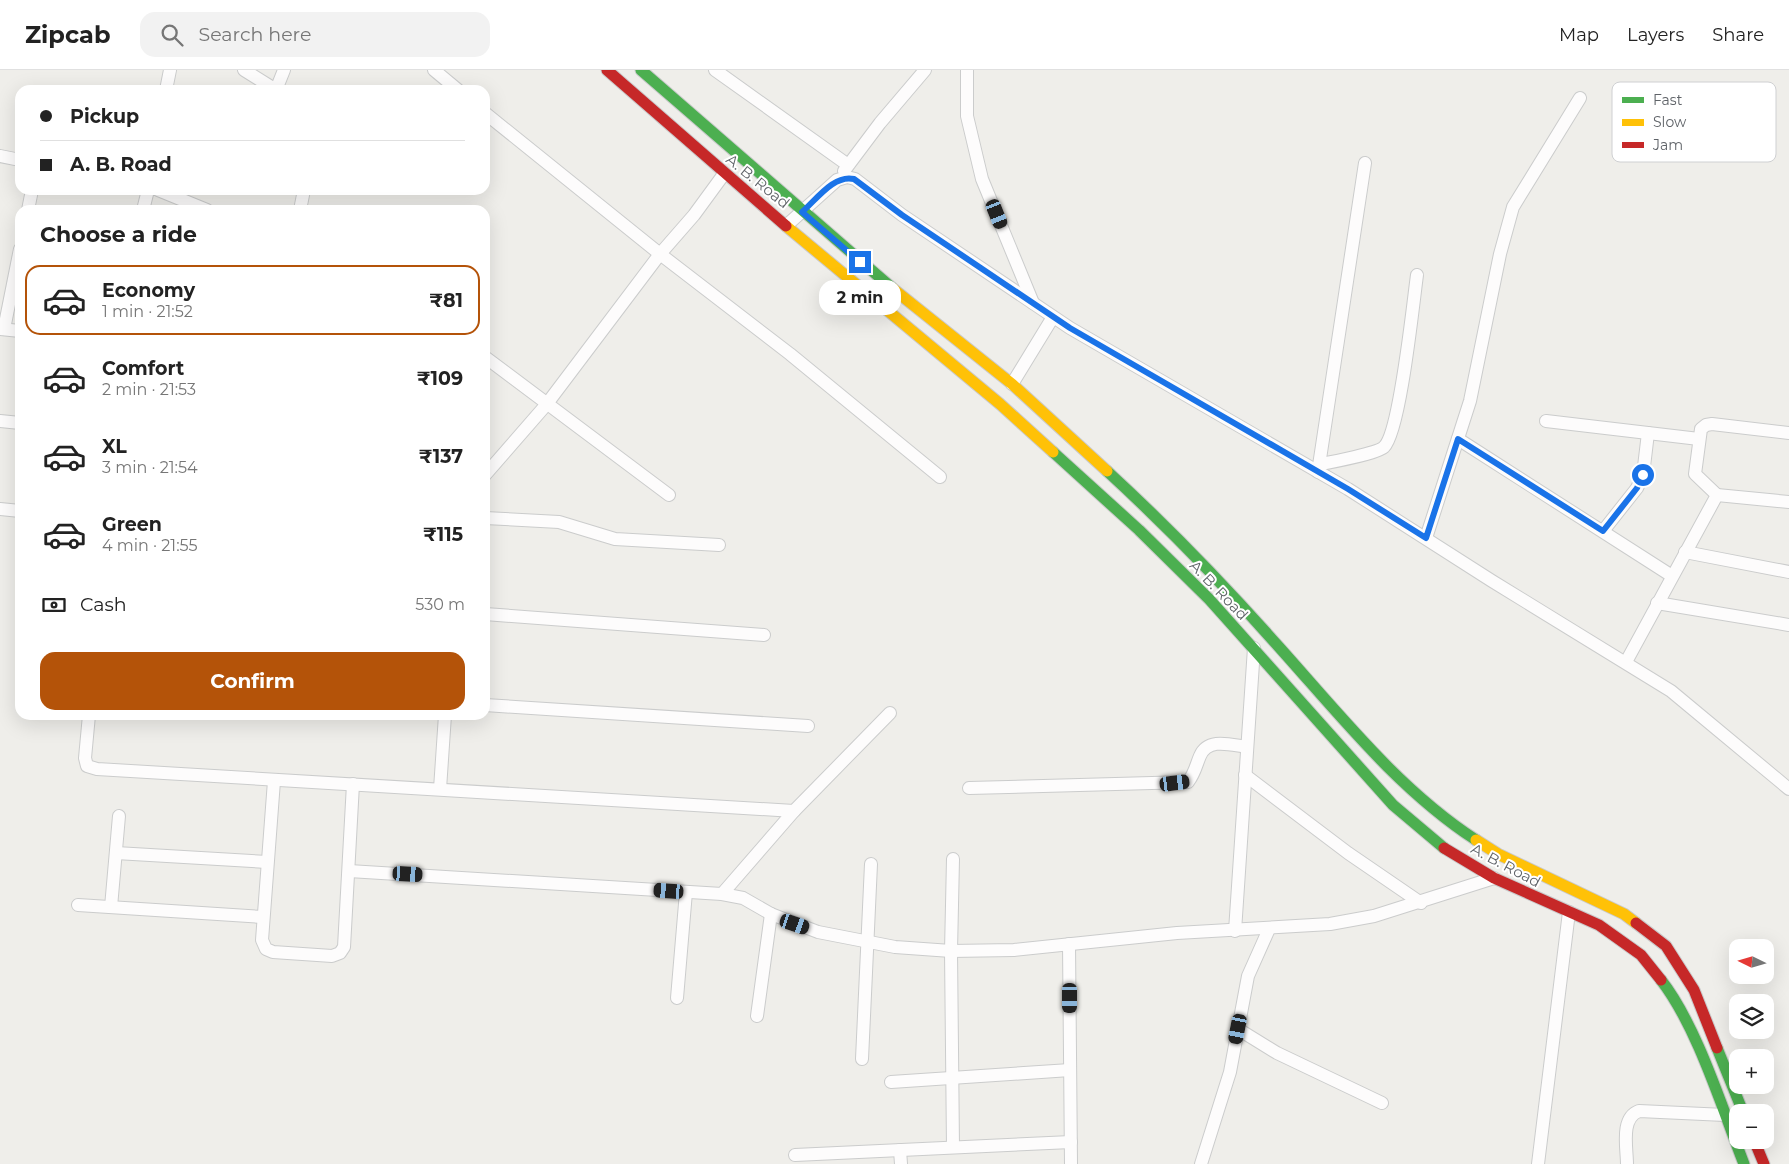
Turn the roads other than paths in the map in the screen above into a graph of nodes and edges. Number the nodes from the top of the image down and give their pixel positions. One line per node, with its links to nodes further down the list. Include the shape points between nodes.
1 (170, 70): 10 (street)
2 (244, 70): 11 (street)
3 (284, 70): 12 (street)
4 (434, 70): 13 (street)
5 (641, 70): 24 (main road, A. B. Road)
6 (715, 70): 19 (street)
7 (925, 70): 19 (street)
8 (968, 70): 29 (street, via 967,116 982,179)
9 (614, 72): 20 (main road, A. B. Road)
10 (167, 85)
11 (268, 85)
12 (278, 85)
13 (452, 85)
14 (1580, 98): 41 (street, via 1513,207 1500,254 1470,401)
15 (490, 116): 26 (street)
16 (0, 156): 17 (street)
17 (15, 159)
18 (1365, 163): 43 (street)
19 (848, 165): 21 (street)
20 (724, 174): 25 (main road, A. B. Road); 26 (street)
21 (837, 180): 24 (street); 29 (street, via 854,179)
22 (170, 195): 23 (street)
23 (195, 205)
24 (802, 212): 25 (street); 34 (main road, A. B. Road)
25 (788, 225): 62 (main road, A. B. Road, via 1000,404 1182,572)
26 (660, 254): 35 (street); 45 (street, via 790,354)
27 (15, 271): 31 (street)
28 (1417, 275): 43 (street, via 1391,438 1382,449)
29 (1033, 303): 30 (street)
30 (1053, 317): 34 (street); 43 (street)
31 (2, 329): 32 (street)
32 (15, 331)
33 (490, 361): 35 (street)
34 (1012, 384): 105 (main road, A. B. Road, via 1198,558 1414,794 1498,854 1624,914 1666,946 1694,990)
35 (546, 405): 44 (street); 47 (street)
36 (0, 421): 38 (street)
37 (1546, 421): 40 (street)
38 (15, 422)
39 (1789, 433): 42 (street, via 1712,424 1701,429)
40 (1648, 434): 42 (street); 52 (street, via 1643,475 1637,488)
41 (1458, 439): 52 (street); 53 (street)
42 (1699, 440): 46 (street, via 1695,474)
43 (1320, 468): 53 (street)
44 (490, 469)
45 (940, 477)
46 (1717, 495): 48 (street); 55 (street)
47 (670, 496)
48 (1789, 502)
49 (0, 509): 50 (street)
50 (15, 510)
51 (490, 518): 54 (street, via 559,522 615,539)
52 (1603, 531): 57 (street)
53 (1426, 538): 63 (street)
54 (719, 545)
55 (1686, 552): 56 (street); 57 (street)
56 (1789, 572)
57 (1672, 576): 58 (street)
58 (1657, 603): 60 (street); 63 (street)
59 (490, 614): 61 (street)
60 (1789, 625)
61 (764, 635)
62 (1254, 648): 69 (street); 83 (main road, A. B. Road, via 1393,805 1442,847)
63 (1626, 662): 75 (street, via 1671,690)
64 (490, 705): 68 (street)
65 (890, 714): 76 (street)
66 (89, 720): 71 (street, via 87,766)
67 (446, 720): 74 (street)
68 (808, 726)
69 (1247, 747): 70 (street); 73 (street, via 1214,743 1207,746 1188,782)
70 (1245, 775): 86 (street, via 1348,853); 93 (street)
71 (274, 781): 72 (street); 80 (street)
72 (353, 784): 74 (street); 82 (street)
73 (968, 788)
74 (440, 789): 76 (street)
75 (1789, 789)
76 (794, 811): 85 (street)
77 (118, 816): 78 (street)
78 (116, 852): 80 (street); 88 (street)
79 (953, 859): 96 (street)
80 (267, 862): 91 (street)
81 (871, 864): 94 (street)
82 (349, 871): 84 (street); 91 (street, via 344,947 340,953 332,956 266,949 262,940)
83 (1494, 878): 86 (street); 89 (main road, A. B. Road)
84 (686, 892): 85 (street); 97 (street)
85 (722, 894): 90 (street, via 743,898)
86 (1421, 902): 92 (street, via 1374,916 1330,924)
87 (78, 905): 88 (street)
88 (111, 907): 91 (street)
89 (1569, 912): 106 (main road, A. B. Road, via 1599,925 1641,954 1671,993); 115 (street)
90 (770, 914): 94 (street, via 818,932); 98 (street)
91 (262, 916)
92 (1269, 929): 93 (street); 99 (street, via 1248,976)
93 (1235, 931): 95 (street, via 1177,933)
94 (866, 941): 96 (street, via 895,947); 100 (street)
95 (1069, 944): 96 (street, via 1014,950); 101 (street)
96 (951, 951): 102 (street)
97 (677, 998)
98 (757, 1016)
99 (1238, 1029): 104 (street, via 1277,1053); 114 (street, via 1230,1072)
100 (862, 1059)
101 (1070, 1070): 102 (street); 107 (street)
102 (952, 1077): 103 (street); 108 (street)
103 (890, 1082)
104 (1382, 1103)
105 (1740, 1104)
106 (1725, 1115): 116 (street, via 1633,1113 1626,1128); 117 (main road, A. B. Road)
107 (1071, 1142): 108 (street); 113 (street)
108 (953, 1147): 110 (street)
109 (1758, 1149): 118 (main road)
110 (900, 1150): 111 (street); 112 (street)
111 (795, 1155)
112 (901, 1164)
113 (1071, 1164)
114 (1201, 1164)
115 (1538, 1164)
116 (1627, 1164)
117 (1744, 1164)
118 (1764, 1164)

